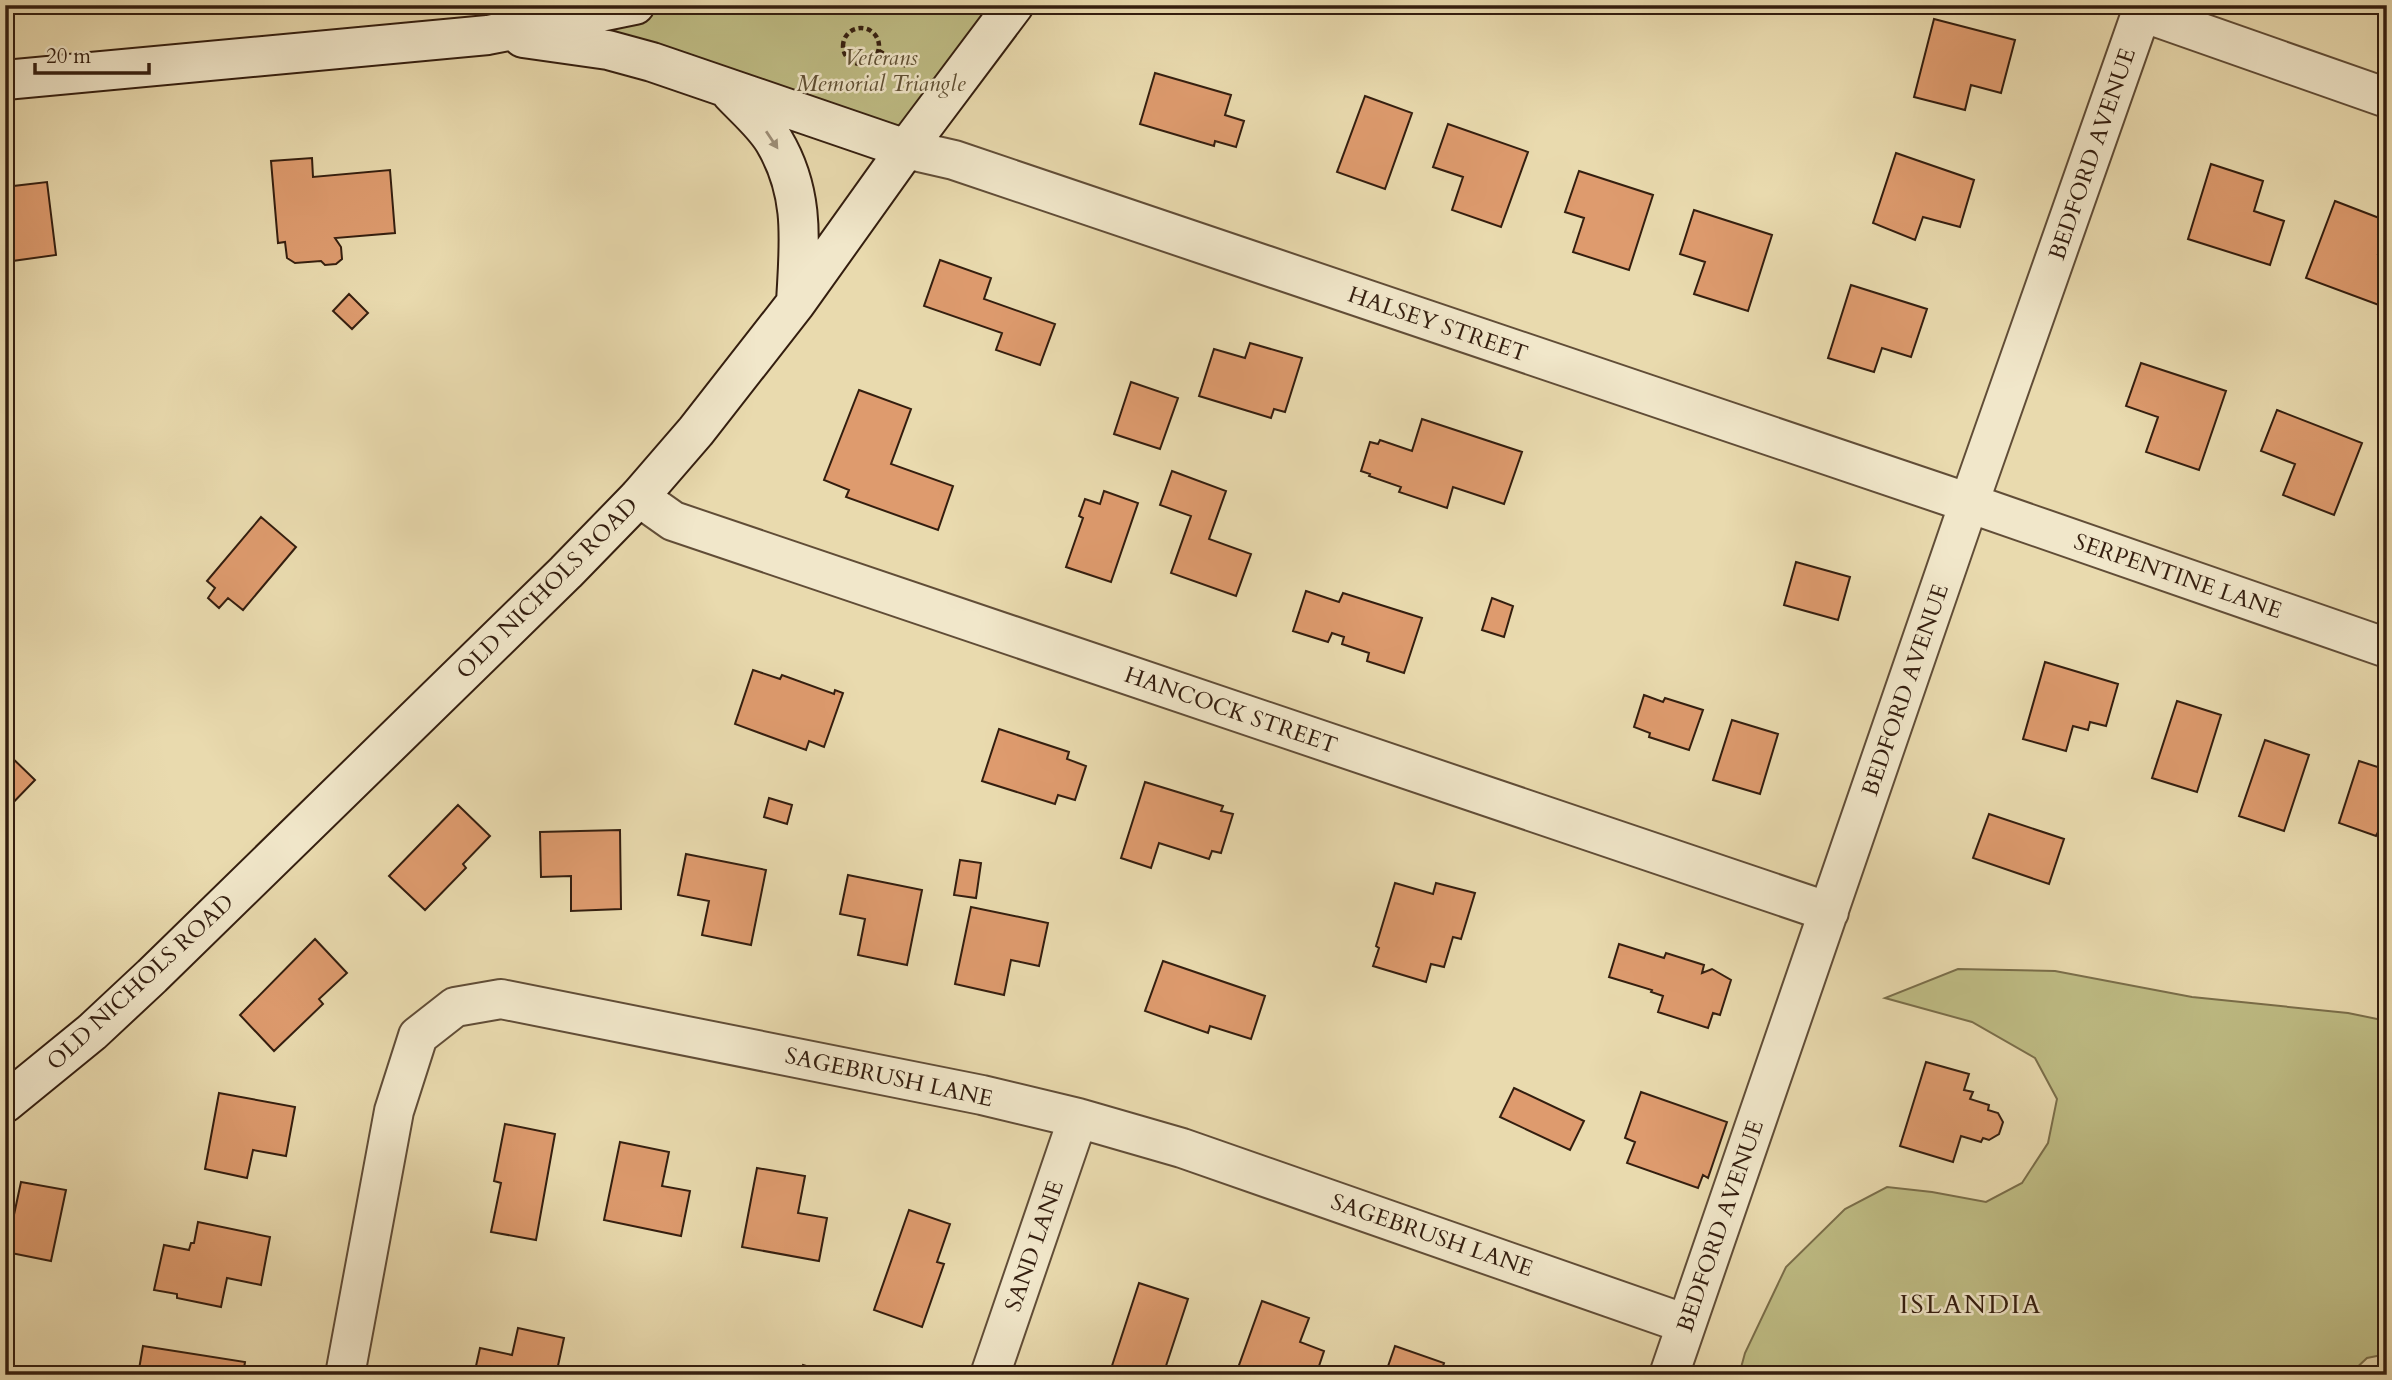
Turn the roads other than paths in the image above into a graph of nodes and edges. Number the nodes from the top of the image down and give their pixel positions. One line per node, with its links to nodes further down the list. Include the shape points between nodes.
1 (1014, 5): 9 (street, OLD NICHOLS ROAD)
2 (620, 6): 4 (street); 5 (street)
3 (2143, 9): 8 (street); 12 (street, BEDFORD AVENUE)
4 (488, 35): 5 (street, HALSEY STREET); 6 (street)
5 (608, 50): 7 (street, HALSEY STREET)
6 (5, 80)
7 (727, 89): 9 (street, HALSEY STREET); 10 (street, one-way to 10, via 773,139 795,187 800,233)
8 (2387, 98)
9 (906, 149): 10 (street, OLD NICHOLS ROAD); 12 (street, HALSEY STREET, via 967,164)
10 (796, 303): 11 (street, OLD NICHOLS ROAD)
11 (639, 497): 14 (street, HANCOCK STREET, via 673,522); 15 (street, OLD NICHOLS ROAD, via 152,976)
12 (1969, 503): 13 (street, SERPENTINE LANE); 14 (street, BEDFORD AVENUE)
13 (2387, 648)
14 (1829, 912): 17 (street, BEDFORD AVENUE)
15 (5, 1103)
16 (1078, 1118): 17 (street, SAGEBRUSH LANE, via 1182,1148); 18 (street, SAGEBRUSH LANE, via 501,999 455,1007 418,1036 394,1111); 19 (street, SAND LANE)
17 (1686, 1324): 20 (street, BEDFORD AVENUE)
18 (345, 1375)
19 (990, 1375)
20 (1668, 1375)

